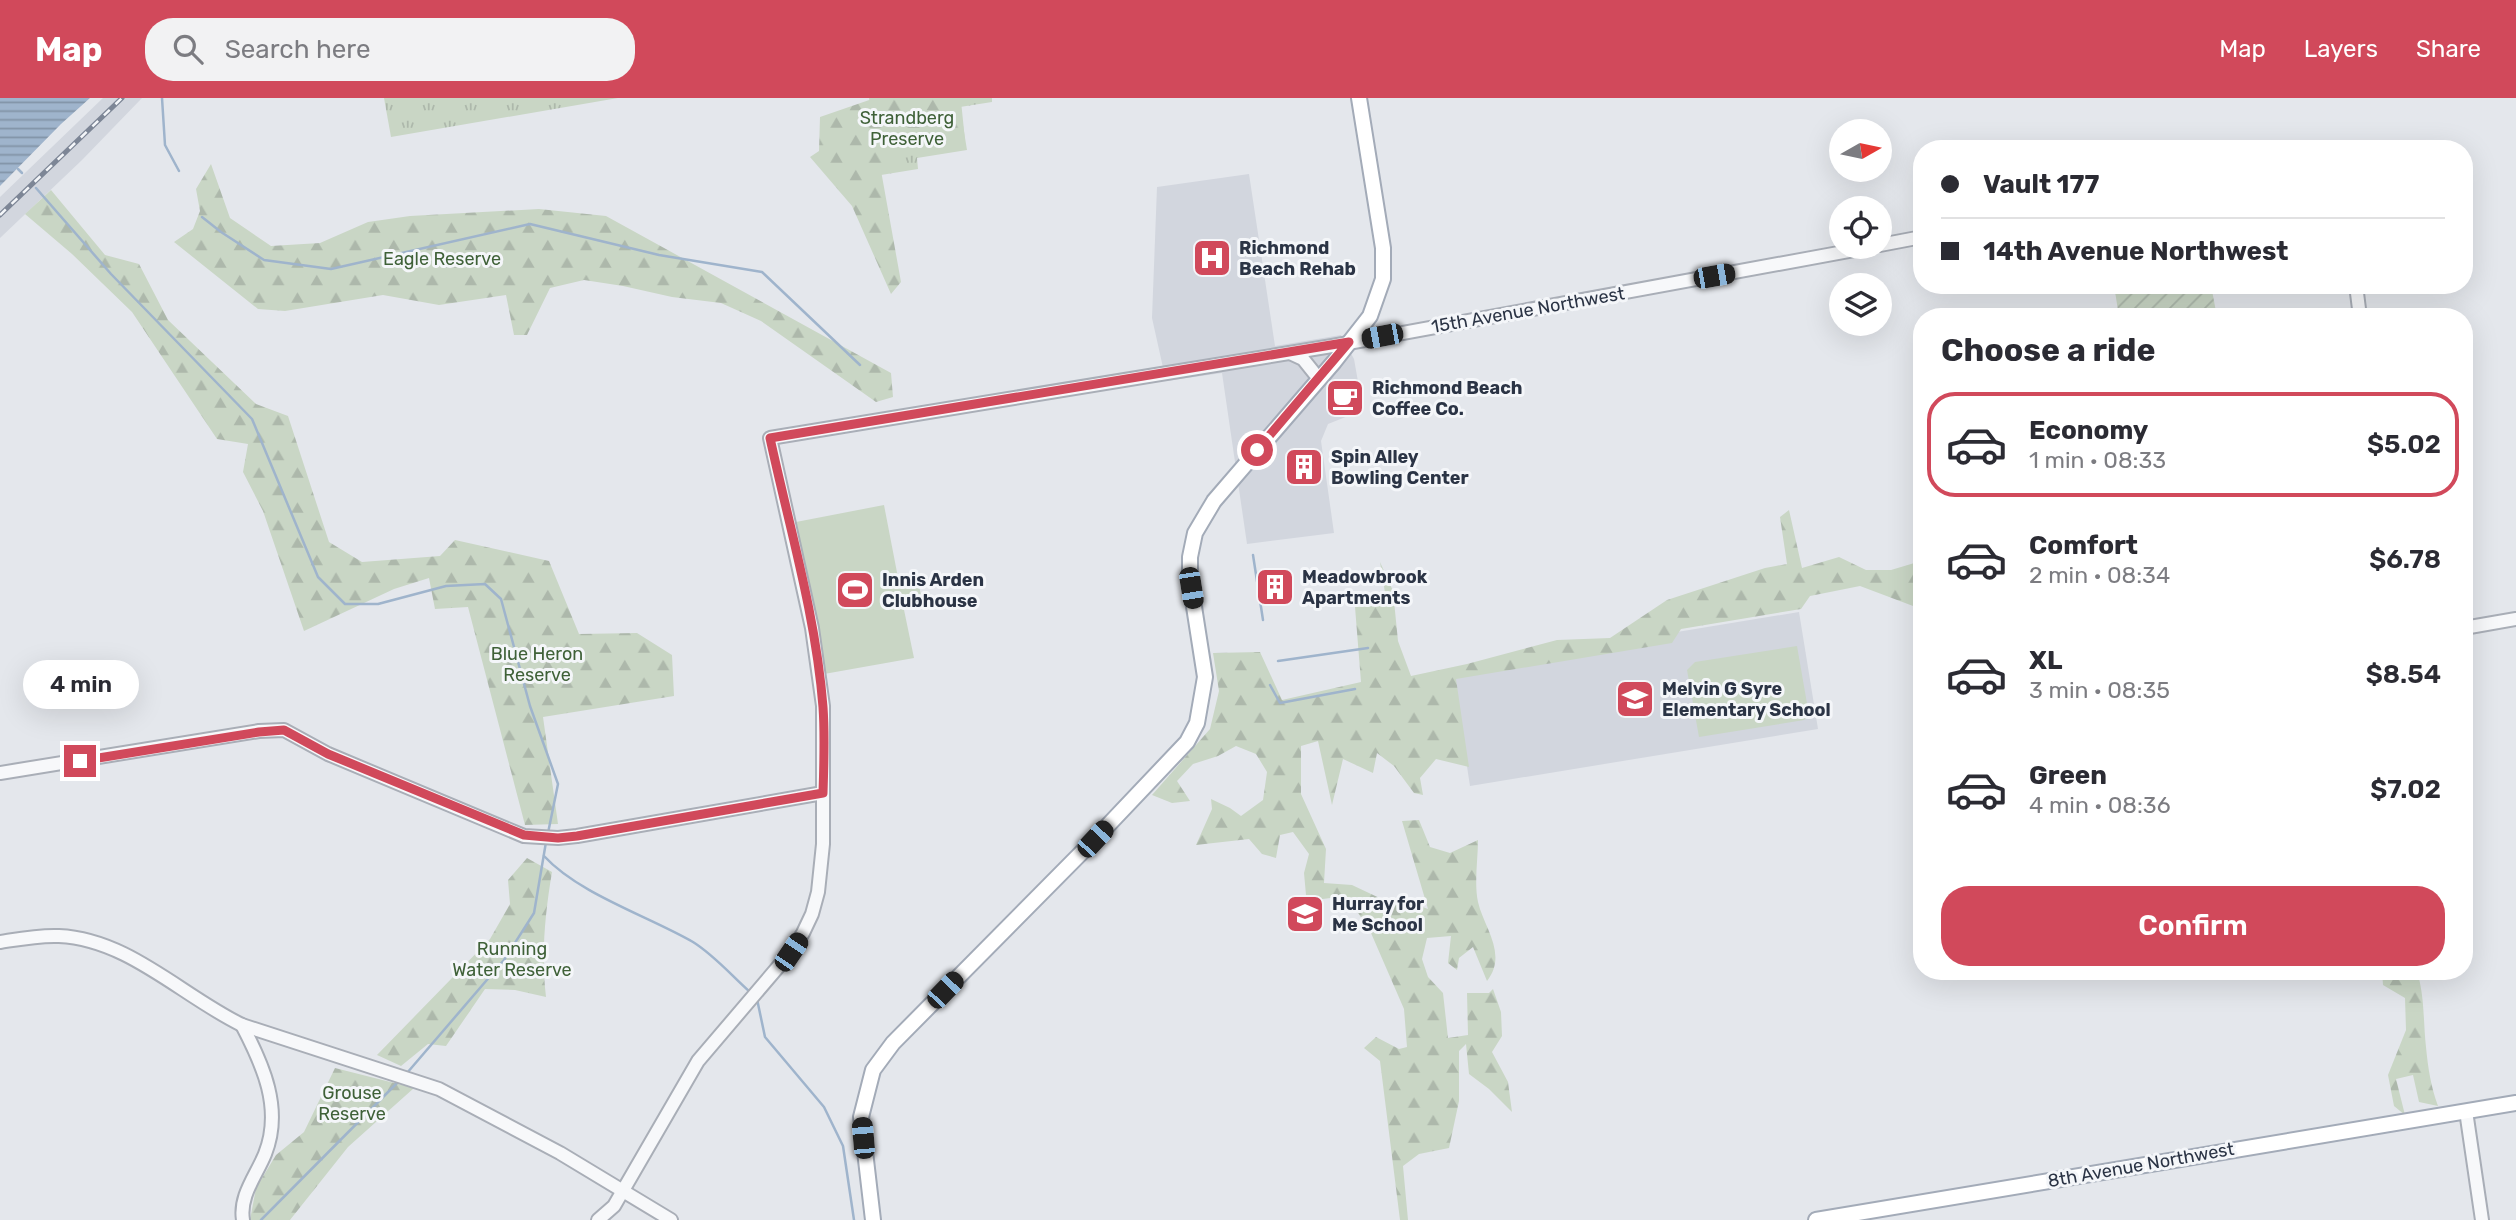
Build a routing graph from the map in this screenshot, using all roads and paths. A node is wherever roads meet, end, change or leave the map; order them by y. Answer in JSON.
{"nodes":[{"id":1,"x":1359,"y":98,"type":"edge"},
{"id":2,"x":1913,"y":239,"type":"edge"},
{"id":3,"x":1892,"y":243,"type":"edge"},
{"id":4,"x":1829,"y":255,"type":"edge"},
{"id":5,"x":1370,"y":316,"type":"junction"},
{"id":6,"x":1398,"y":333,"type":"junction"},
{"id":7,"x":1349,"y":342,"type":"junction"},
{"id":8,"x":1290,"y":353,"type":"junction"},
{"id":9,"x":1319,"y":379,"type":"junction"},
{"id":10,"x":2516,"y":620,"type":"edge"},
{"id":11,"x":2473,"y":627,"type":"edge"},
{"id":12,"x":0,"y":774,"type":"edge"},
{"id":13,"x":823,"y":793,"type":"junction"},
{"id":14,"x":0,"y":942,"type":"edge"},
{"id":15,"x":242,"y":1025,"type":"junction"},
{"id":16,"x":2516,"y":1103,"type":"edge"},
{"id":17,"x":2466,"y":1111,"type":"junction"},
{"id":18,"x":624,"y":1190,"type":"junction"},
{"id":19,"x":243,"y":1220,"type":"edge"},
{"id":20,"x":598,"y":1220,"type":"edge"},
{"id":21,"x":671,"y":1220,"type":"edge"},
{"id":22,"x":873,"y":1220,"type":"edge"},
{"id":23,"x":1816,"y":1220,"type":"edge"},
{"id":24,"x":2482,"y":1220,"type":"edge"}],
"edges":[{"from":1,"to":5,"type":"main road"},
{"from":2,"to":3,"type":"street"},
{"from":4,"to":6,"type":"street","name":"15th Avenue Northwest"},
{"from":5,"to":6,"type":"street"},
{"from":5,"to":7,"type":"main road"},
{"from":6,"to":7,"type":"street","name":"15th Avenue Northwest"},
{"from":7,"to":8,"type":"street","name":"15th Avenue Northwest"},
{"from":7,"to":9,"type":"main road"},
{"from":8,"to":9,"type":"street"},
{"from":8,"to":13,"type":"street","name":"15th Avenue Northwest"},
{"from":9,"to":22,"type":"main road"},
{"from":10,"to":11,"type":"street"},
{"from":12,"to":13,"type":"street"},
{"from":13,"to":18,"type":"street"},
{"from":14,"to":15,"type":"street"},
{"from":15,"to":18,"type":"street"},
{"from":15,"to":19,"type":"street"},
{"from":16,"to":17,"type":"main road","name":"8th Avenue Northwest"},
{"from":17,"to":23,"type":"main road","name":"8th Avenue Northwest"},
{"from":17,"to":24,"type":"street"},
{"from":18,"to":20,"type":"street"},
{"from":18,"to":21,"type":"street"}]}
